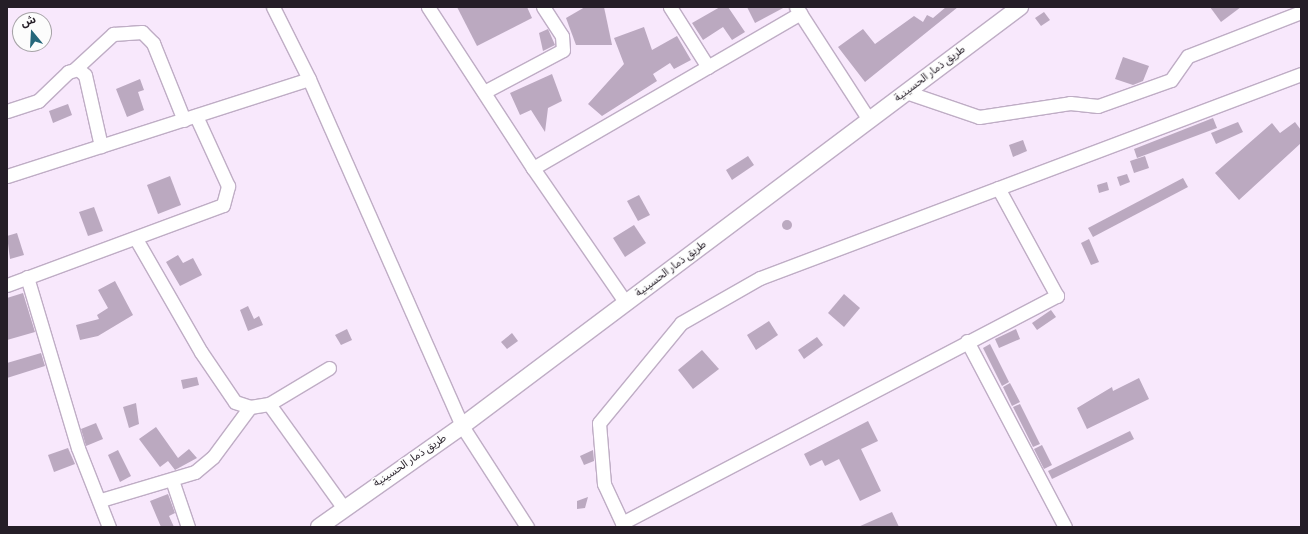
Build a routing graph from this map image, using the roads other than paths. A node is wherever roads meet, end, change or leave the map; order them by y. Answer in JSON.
{"nodes":[{"id":1,"x":273,"y":7,"type":"edge"},
{"id":2,"x":428,"y":7,"type":"edge"},
{"id":3,"x":544,"y":7,"type":"edge"},
{"id":4,"x":670,"y":7,"type":"edge"},
{"id":5,"x":1020,"y":7,"type":"edge"},
{"id":6,"x":798,"y":10,"type":"edge"},
{"id":7,"x":1301,"y":12,"type":"edge"},
{"id":8,"x":708,"y":67,"type":"junction"},
{"id":9,"x":74,"y":69,"type":"junction"},
{"id":10,"x":1301,"y":74,"type":"edge"},
{"id":11,"x":309,"y":79,"type":"junction"},
{"id":12,"x":484,"y":92,"type":"junction"},
{"id":13,"x":906,"y":92,"type":"junction"},
{"id":14,"x":7,"y":111,"type":"edge"},
{"id":15,"x":190,"y":118,"type":"junction"},
{"id":16,"x":869,"y":120,"type":"junction"},
{"id":17,"x":101,"y":146,"type":"junction"},
{"id":18,"x":533,"y":168,"type":"junction"},
{"id":19,"x":7,"y":176,"type":"edge"},
{"id":20,"x":998,"y":188,"type":"junction"},
{"id":21,"x":136,"y":239,"type":"junction"},
{"id":22,"x":27,"y":277,"type":"junction"},
{"id":23,"x":7,"y":285,"type":"edge"},
{"id":24,"x":626,"y":303,"type":"junction"},
{"id":25,"x":968,"y":341,"type":"junction"},
{"id":26,"x":329,"y":368,"type":"dead end"},
{"id":27,"x":269,"y":404,"type":"junction"},
{"id":28,"x":250,"y":407,"type":"junction"},
{"id":29,"x":462,"y":426,"type":"junction"},
{"id":30,"x":172,"y":480,"type":"junction"},
{"id":31,"x":101,"y":500,"type":"junction"},
{"id":32,"x":343,"y":507,"type":"junction"},
{"id":33,"x":623,"y":525,"type":"edge"},
{"id":34,"x":109,"y":527,"type":"edge"},
{"id":35,"x":188,"y":527,"type":"edge"},
{"id":36,"x":319,"y":527,"type":"edge"},
{"id":37,"x":527,"y":527,"type":"edge"},
{"id":38,"x":1065,"y":527,"type":"edge"}],
"edges":[{"from":1,"to":11,"type":"street"},
{"from":2,"to":12,"type":"street"},
{"from":3,"to":12,"type":"street"},
{"from":4,"to":8,"type":"street"},
{"from":5,"to":13,"type":"main road","name":"طريق ذمار الحسينية"},
{"from":6,"to":8,"type":"street"},
{"from":6,"to":16,"type":"street"},
{"from":7,"to":13,"type":"street"},
{"from":8,"to":18,"type":"street"},
{"from":9,"to":14,"type":"street"},
{"from":9,"to":15,"type":"street"},
{"from":9,"to":17,"type":"street"},
{"from":10,"to":20,"type":"street"},
{"from":11,"to":15,"type":"street"},
{"from":11,"to":29,"type":"street"},
{"from":12,"to":18,"type":"street"},
{"from":13,"to":16,"type":"main road","name":"طريق ذمار الحسينية"},
{"from":15,"to":17,"type":"street"},
{"from":15,"to":21,"type":"street"},
{"from":16,"to":24,"type":"main road","name":"طريق ذمار الحسينية"},
{"from":17,"to":19,"type":"street"},
{"from":18,"to":24,"type":"street"},
{"from":20,"to":25,"type":"street"},
{"from":20,"to":33,"type":"street"},
{"from":21,"to":22,"type":"street"},
{"from":21,"to":28,"type":"street"},
{"from":22,"to":23,"type":"street"},
{"from":22,"to":31,"type":"street"},
{"from":24,"to":29,"type":"main road","name":"طريق ذمار الحسينية"},
{"from":25,"to":33,"type":"street"},
{"from":25,"to":38,"type":"street"},
{"from":26,"to":27,"type":"street"},
{"from":27,"to":28,"type":"street"},
{"from":27,"to":32,"type":"street"},
{"from":28,"to":30,"type":"street"},
{"from":29,"to":32,"type":"main road","name":"طريق ذمار الحسينية"},
{"from":29,"to":37,"type":"street"},
{"from":30,"to":31,"type":"street"},
{"from":30,"to":35,"type":"street"},
{"from":31,"to":34,"type":"street"},
{"from":32,"to":36,"type":"main road","name":"طريق ذمار الحسينية"}]}
